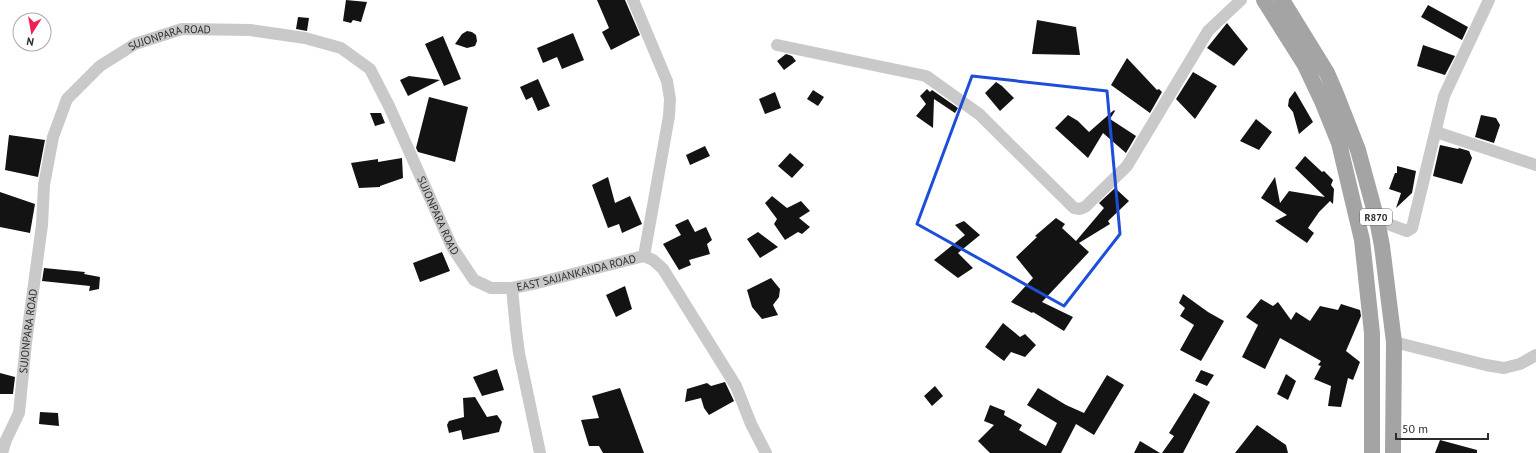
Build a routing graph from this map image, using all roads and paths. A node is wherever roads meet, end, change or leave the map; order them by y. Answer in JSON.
{"nodes":[{"id":1,"x":633,"y":0,"type":"edge"},
{"id":2,"x":1241,"y":0,"type":"edge"},
{"id":3,"x":1264,"y":0,"type":"edge"},
{"id":4,"x":1282,"y":0,"type":"edge"},
{"id":5,"x":1489,"y":0,"type":"edge"},
{"id":6,"x":777,"y":45,"type":"dead end"},
{"id":7,"x":1436,"y":132,"type":"junction"},
{"id":8,"x":1536,"y":166,"type":"edge"},
{"id":9,"x":1377,"y":220,"type":"junction"},
{"id":10,"x":644,"y":256,"type":"junction"},
{"id":11,"x":512,"y":288,"type":"junction"},
{"id":12,"x":1394,"y":342,"type":"junction"},
{"id":13,"x":1536,"y":355,"type":"edge"},
{"id":14,"x":3,"y":440,"type":"edge"},
{"id":15,"x":2,"y":453,"type":"edge"},
{"id":16,"x":540,"y":453,"type":"edge"},
{"id":17,"x":766,"y":453,"type":"edge"},
{"id":18,"x":1372,"y":453,"type":"edge"},
{"id":19,"x":1393,"y":453,"type":"edge"}],
"edges":[{"from":1,"to":10,"type":"street"},
{"from":2,"to":6,"type":"street"},
{"from":3,"to":18,"type":"main road","number":"R870"},
{"from":4,"to":9,"type":"main road","number":"R870"},
{"from":5,"to":7,"type":"street"},
{"from":7,"to":8,"type":"street"},
{"from":7,"to":9,"type":"street"},
{"from":9,"to":12,"type":"main road","number":"R870"},
{"from":10,"to":11,"type":"street","name":"EAST SAJJANKANDA ROAD"},
{"from":10,"to":17,"type":"street","name":"EAST SAJJANKANDA ROAD"},
{"from":11,"to":14,"type":"street","name":"SUJONPARA ROAD"},
{"from":11,"to":16,"type":"street","name":"EAST SAJJANKANDA ROAD"},
{"from":12,"to":13,"type":"street"},
{"from":12,"to":19,"type":"main road","number":"R870"},
{"from":14,"to":15,"type":"street","name":"SUJONPARA ROAD"}]}
